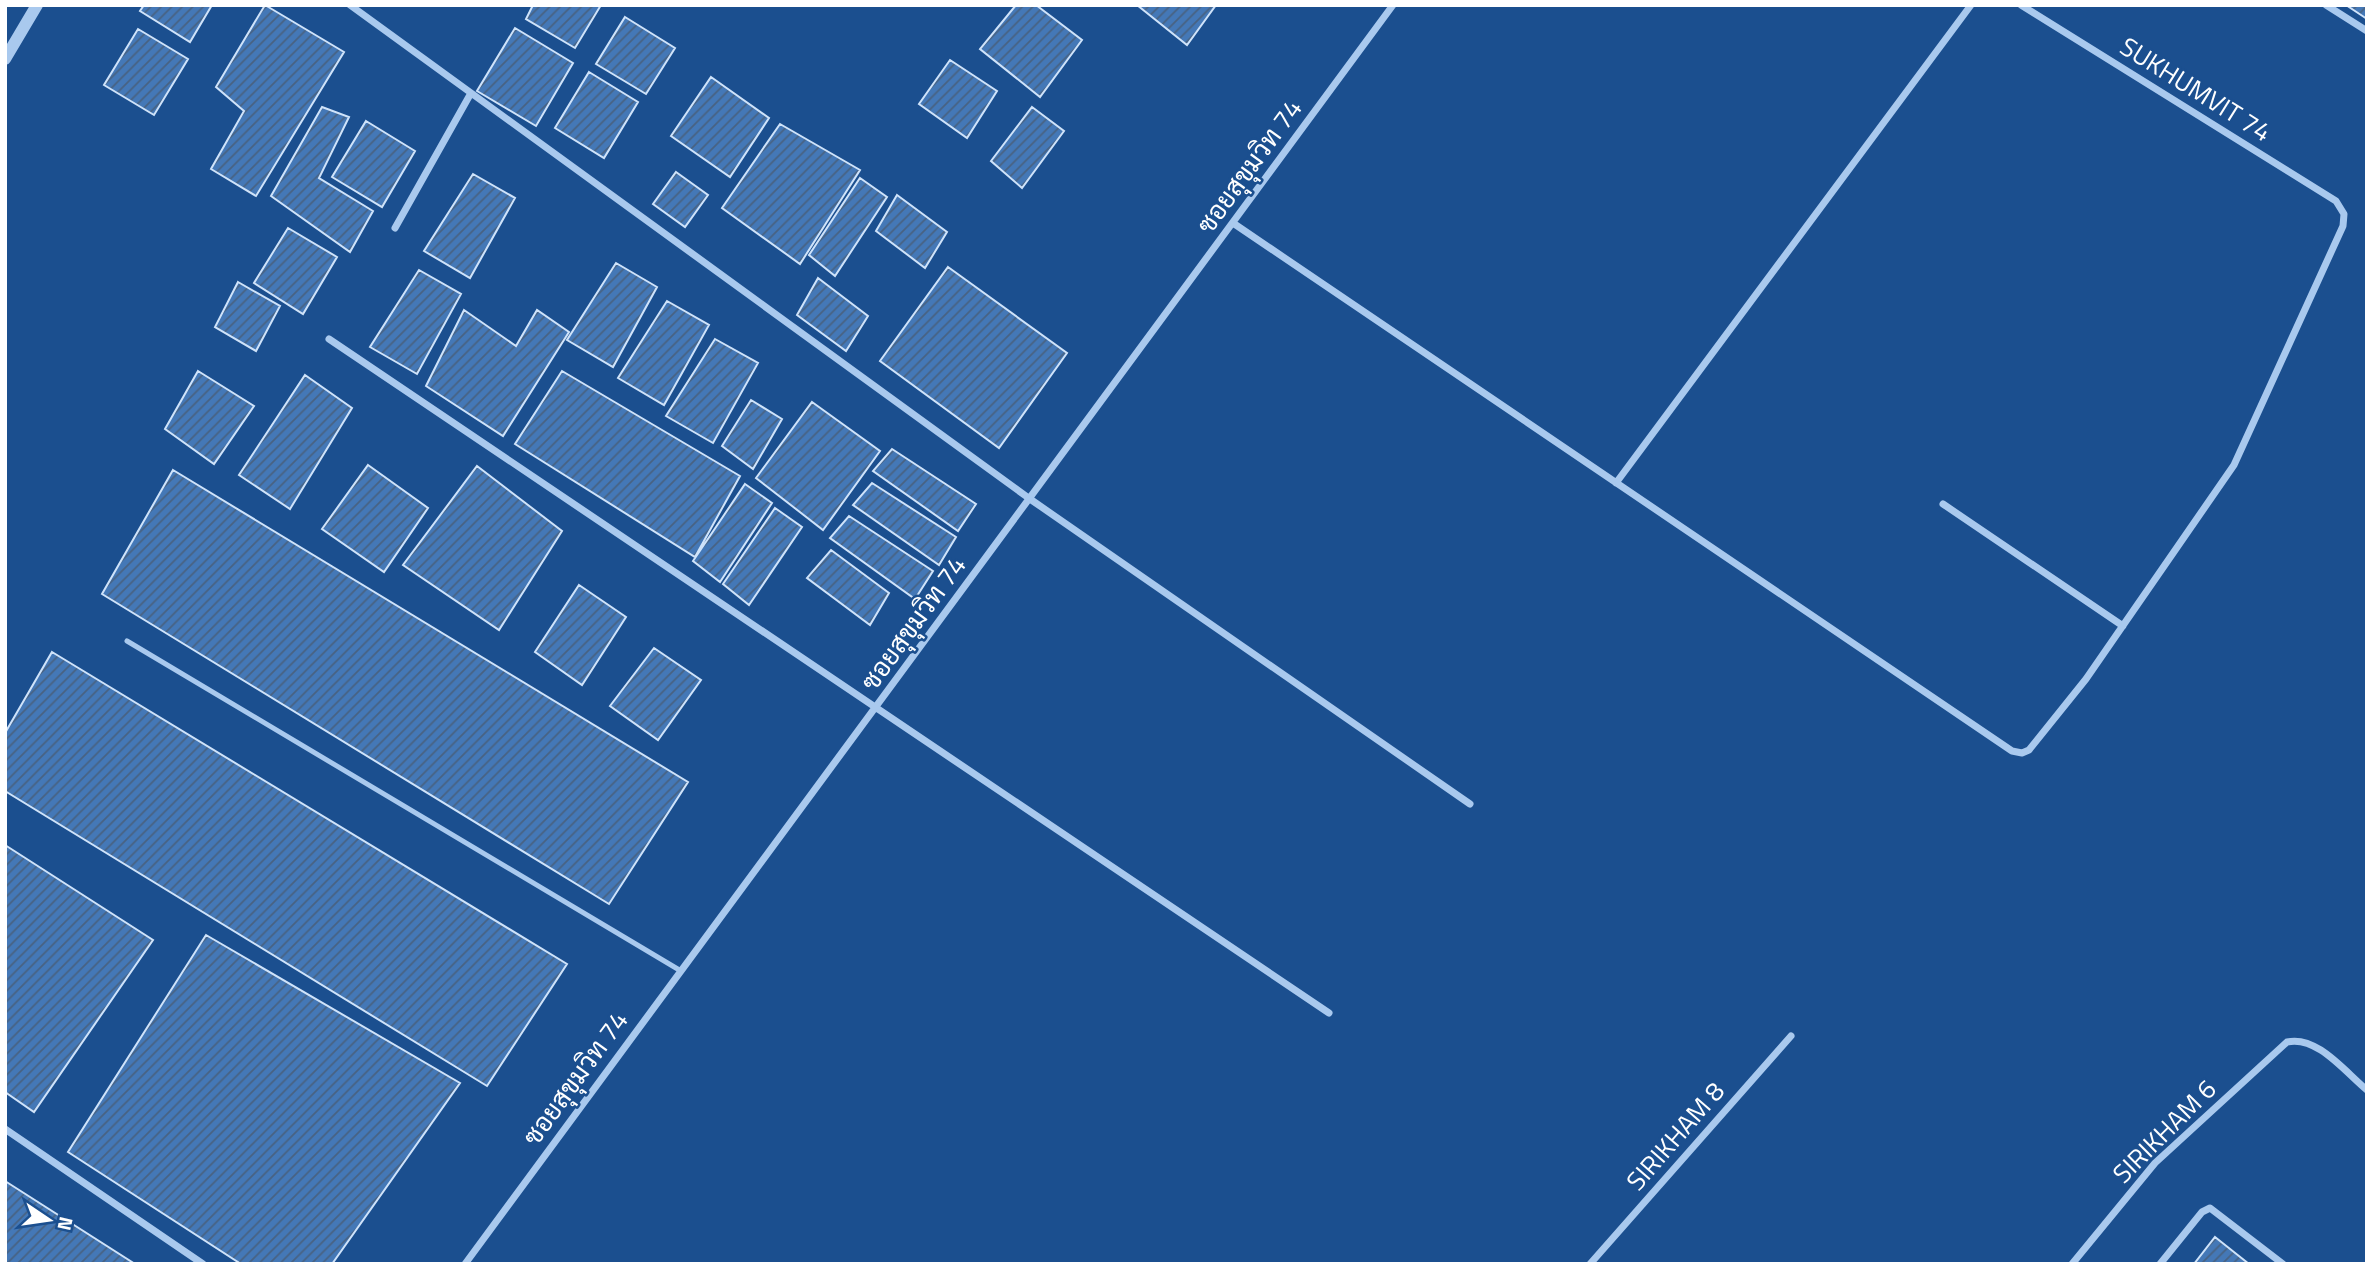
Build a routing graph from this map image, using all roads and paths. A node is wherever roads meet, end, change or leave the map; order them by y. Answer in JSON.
{"nodes":[{"id":1,"x":37,"y":5,"type":"edge"},
{"id":2,"x":350,"y":5,"type":"edge"},
{"id":3,"x":1393,"y":5,"type":"edge"},
{"id":4,"x":1971,"y":5,"type":"edge"},
{"id":5,"x":2021,"y":5,"type":"edge"},
{"id":6,"x":2326,"y":5,"type":"edge"},
{"id":7,"x":2367,"y":31,"type":"edge"},
{"id":8,"x":5,"y":59,"type":"edge"},
{"id":9,"x":471,"y":93,"type":"junction"},
{"id":10,"x":1233,"y":223,"type":"junction"},
{"id":11,"x":395,"y":228,"type":"dead end"},
{"id":12,"x":330,"y":338,"type":"dead end"},
{"id":13,"x":1616,"y":483,"type":"junction"},
{"id":14,"x":1030,"y":499,"type":"junction"},
{"id":15,"x":1943,"y":504,"type":"dead end"},
{"id":16,"x":2123,"y":626,"type":"junction"},
{"id":17,"x":127,"y":641,"type":"dead end"},
{"id":18,"x":877,"y":706,"type":"junction"},
{"id":19,"x":1470,"y":804,"type":"dead end"},
{"id":20,"x":681,"y":971,"type":"junction"},
{"id":21,"x":1329,"y":1013,"type":"dead end"},
{"id":22,"x":1791,"y":1036,"type":"dead end"},
{"id":23,"x":2367,"y":1090,"type":"edge"},
{"id":24,"x":5,"y":1129,"type":"edge"},
{"id":25,"x":203,"y":1264,"type":"edge"},
{"id":26,"x":465,"y":1264,"type":"edge"},
{"id":27,"x":1590,"y":1264,"type":"edge"},
{"id":28,"x":2072,"y":1264,"type":"edge"},
{"id":29,"x":2160,"y":1264,"type":"edge"},
{"id":30,"x":2283,"y":1264,"type":"edge"}],
"edges":[{"from":1,"to":8,"type":"street"},
{"from":2,"to":9,"type":"street"},
{"from":3,"to":10,"type":"street","name":"ซอยสุขุมวิท 74"},
{"from":4,"to":13,"type":"street"},
{"from":5,"to":16,"type":"street","name":"SUKHUMVIT 74"},
{"from":6,"to":7,"type":"street"},
{"from":9,"to":11,"type":"street"},
{"from":9,"to":14,"type":"street"},
{"from":10,"to":13,"type":"street"},
{"from":10,"to":14,"type":"street","name":"ซอยสุขุมวิท 74"},
{"from":12,"to":18,"type":"street"},
{"from":13,"to":16,"type":"street"},
{"from":14,"to":18,"type":"street","name":"ซอยสุขุมวิท 74"},
{"from":14,"to":19,"type":"street"},
{"from":15,"to":16,"type":"street"},
{"from":17,"to":20,"type":"lane"},
{"from":18,"to":20,"type":"street","name":"ซอยสุขุมวิท 74"},
{"from":18,"to":21,"type":"street"},
{"from":20,"to":26,"type":"street","name":"ซอยสุขุมวิท 74"},
{"from":22,"to":27,"type":"street","name":"SIRIKHAM 8"},
{"from":23,"to":28,"type":"street","name":"SIRIKHAM 6"},
{"from":24,"to":25,"type":"street"},
{"from":29,"to":30,"type":"street"}]}
